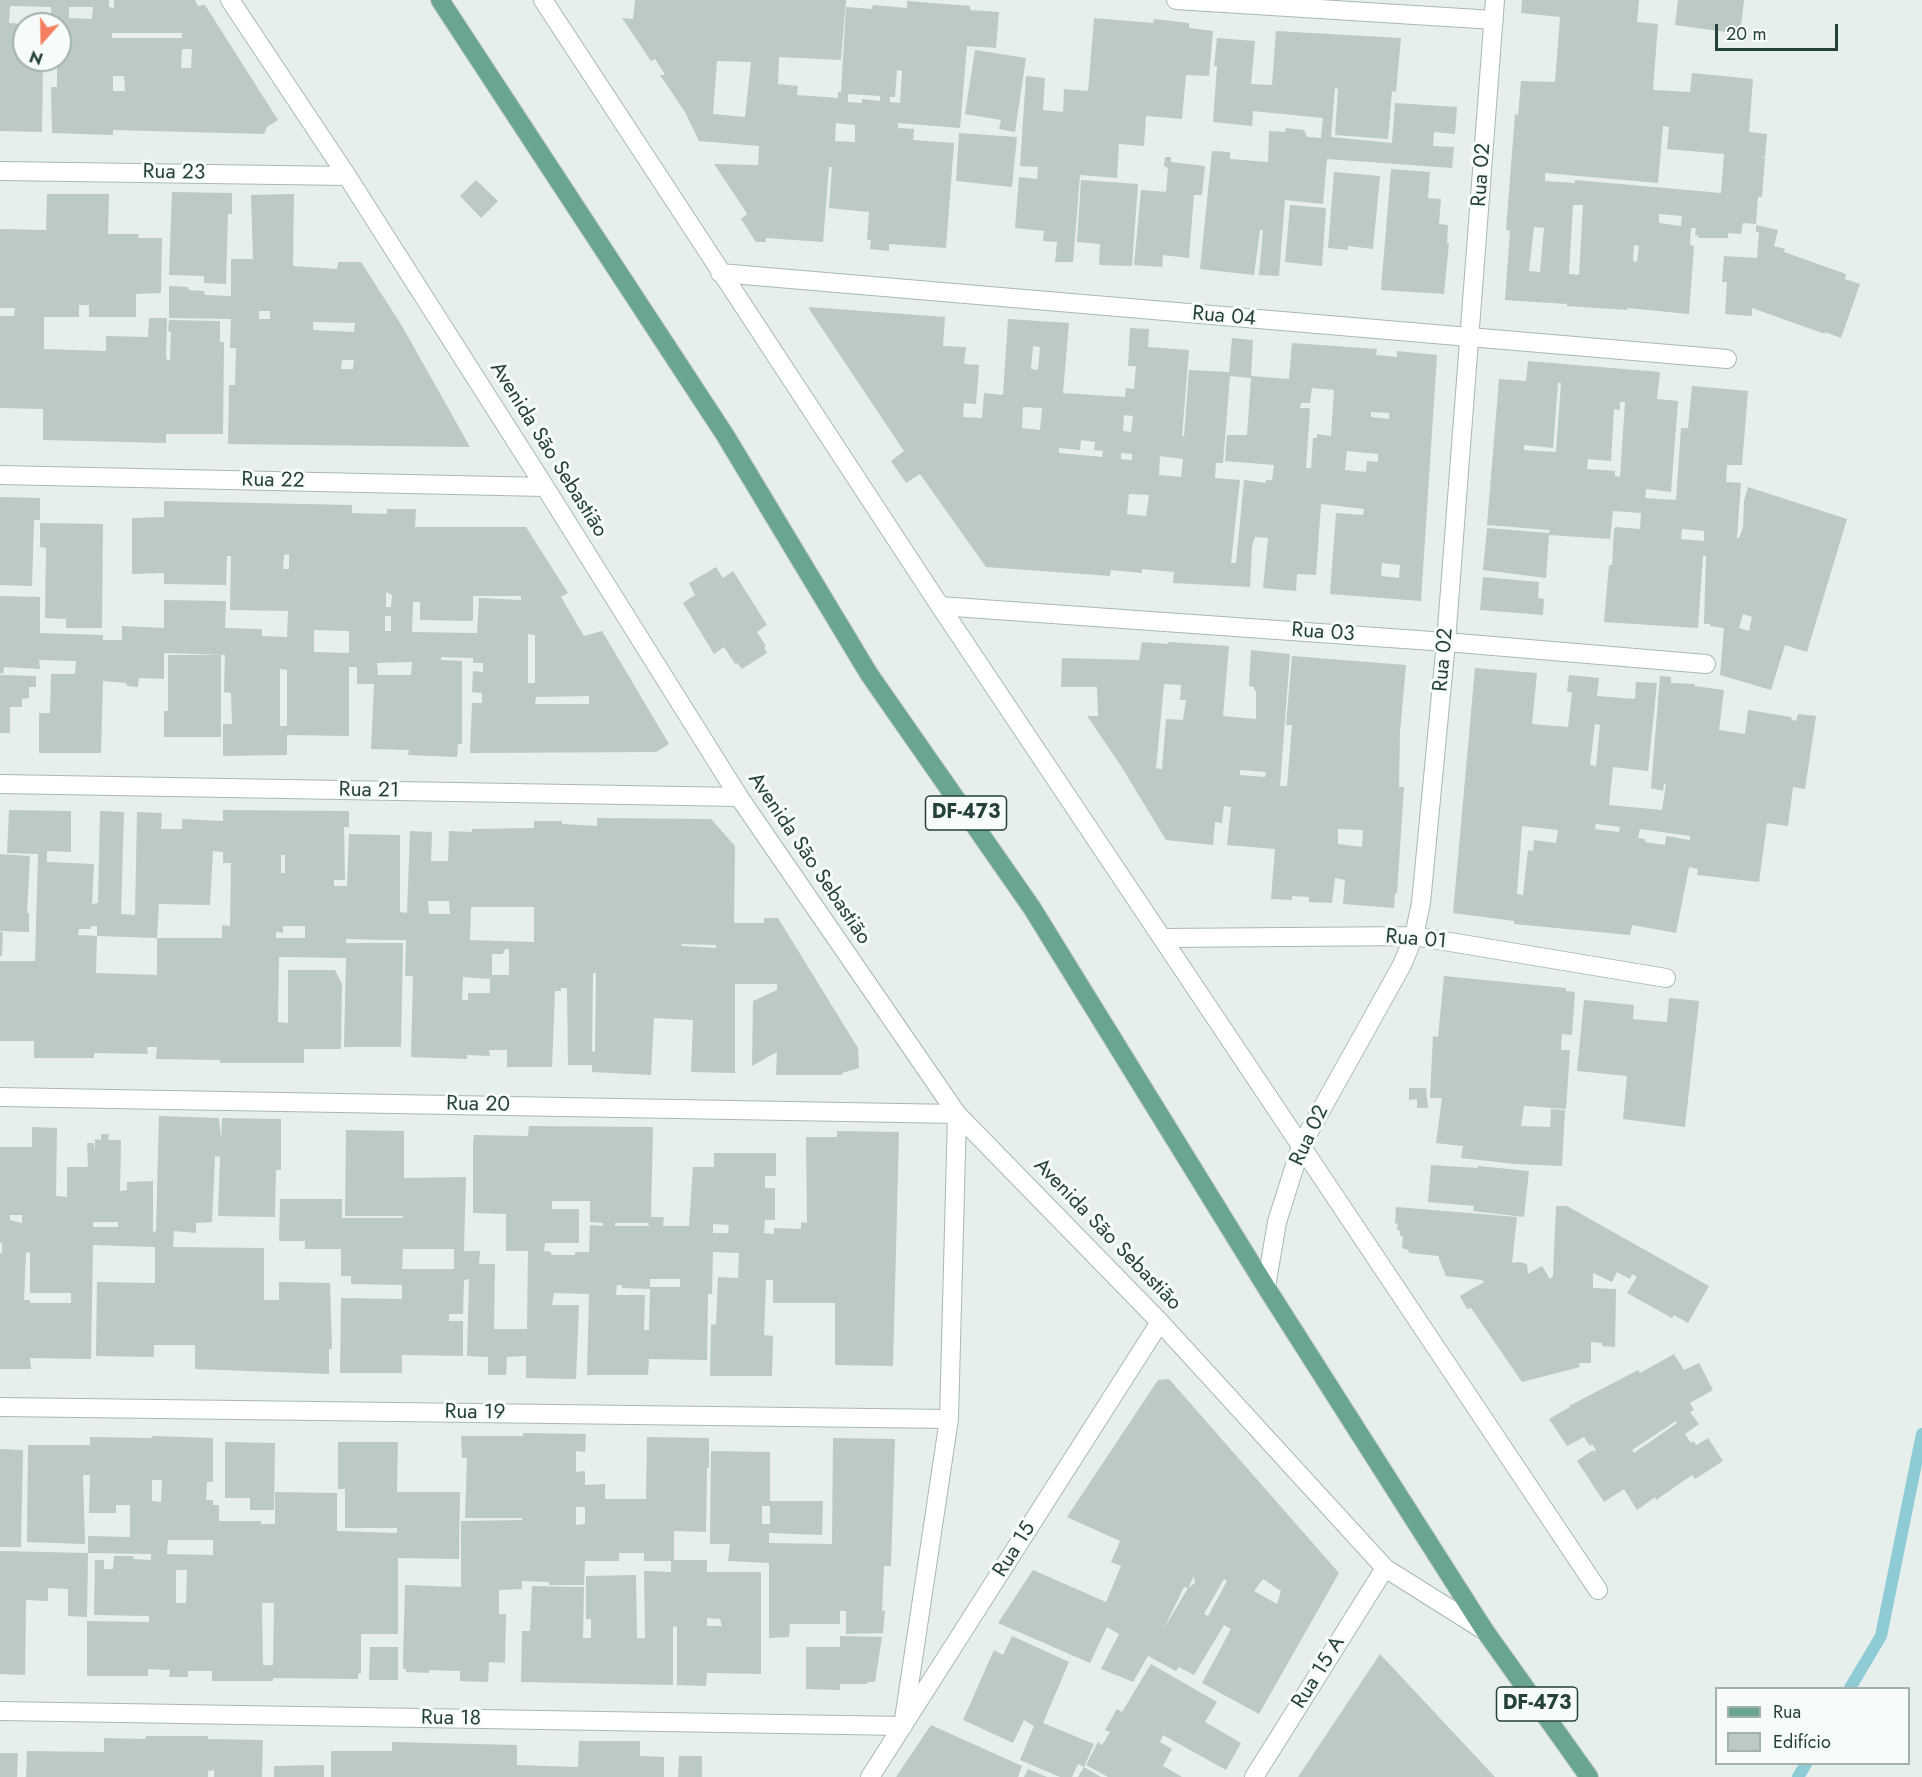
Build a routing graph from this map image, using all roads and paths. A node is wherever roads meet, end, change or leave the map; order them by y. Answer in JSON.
{"nodes":[{"id":1,"x":230,"y":0,"type":"edge"},
{"id":2,"x":440,"y":0,"type":"edge"},
{"id":3,"x":543,"y":0,"type":"edge"},
{"id":4,"x":1176,"y":0,"type":"edge"},
{"id":5,"x":1495,"y":0,"type":"edge"},
{"id":6,"x":1494,"y":20,"type":"junction"},
{"id":7,"x":0,"y":171,"type":"edge"},
{"id":8,"x":347,"y":176,"type":"junction"},
{"id":9,"x":720,"y":273,"type":"junction"},
{"id":10,"x":1469,"y":338,"type":"junction"},
{"id":11,"x":1727,"y":360,"type":"dead end"},
{"id":12,"x":0,"y":475,"type":"edge"},
{"id":13,"x":545,"y":487,"type":"junction"},
{"id":14,"x":940,"y":606,"type":"junction"},
{"id":15,"x":1446,"y":642,"type":"junction"},
{"id":16,"x":1706,"y":664,"type":"dead end"},
{"id":17,"x":0,"y":784,"type":"edge"},
{"id":18,"x":739,"y":797,"type":"junction"},
{"id":19,"x":1414,"y":936,"type":"junction"},
{"id":20,"x":1162,"y":938,"type":"junction"},
{"id":21,"x":1666,"y":978,"type":"dead end"},
{"id":22,"x":0,"y":1097,"type":"edge"},
{"id":23,"x":957,"y":1114,"type":"junction"},
{"id":24,"x":1301,"y":1146,"type":"junction"},
{"id":25,"x":1266,"y":1287,"type":"junction"},
{"id":26,"x":1161,"y":1322,"type":"junction"},
{"id":27,"x":0,"y":1407,"type":"edge"},
{"id":28,"x":949,"y":1419,"type":"junction"},
{"id":29,"x":1385,"y":1568,"type":"junction"},
{"id":30,"x":1598,"y":1590,"type":"dead end"},
{"id":31,"x":1485,"y":1632,"type":"junction"},
{"id":32,"x":0,"y":1711,"type":"edge"},
{"id":33,"x":903,"y":1726,"type":"junction"},
{"id":34,"x":870,"y":1777,"type":"edge"},
{"id":35,"x":1254,"y":1777,"type":"edge"},
{"id":36,"x":1589,"y":1777,"type":"edge"}],
"edges":[{"from":1,"to":8,"type":"street","name":"Avenida São Sebastião"},
{"from":2,"to":25,"type":"main road","name":"Avenida São Sebastião","number":"DF-473"},
{"from":3,"to":9,"type":"street"},
{"from":4,"to":6,"type":"street"},
{"from":5,"to":6,"type":"street","name":"Rua 02"},
{"from":6,"to":10,"type":"street","name":"Rua 02"},
{"from":7,"to":8,"type":"street","name":"Rua 23"},
{"from":8,"to":13,"type":"street","name":"Avenida São Sebastião"},
{"from":9,"to":10,"type":"street","name":"Rua 04"},
{"from":9,"to":14,"type":"street"},
{"from":10,"to":11,"type":"street","name":"Rua 04"},
{"from":10,"to":15,"type":"street","name":"Rua 02"},
{"from":12,"to":13,"type":"street","name":"Rua 22"},
{"from":13,"to":18,"type":"street","name":"Avenida São Sebastião"},
{"from":14,"to":15,"type":"street","name":"Rua 03"},
{"from":14,"to":20,"type":"street"},
{"from":15,"to":16,"type":"street","name":"Rua 03"},
{"from":15,"to":19,"type":"street","name":"Rua 02"},
{"from":17,"to":18,"type":"street","name":"Rua 21"},
{"from":18,"to":23,"type":"street","name":"Avenida São Sebastião"},
{"from":19,"to":20,"type":"street","name":"Rua 01"},
{"from":19,"to":21,"type":"street","name":"Rua 01"},
{"from":19,"to":24,"type":"street","name":"Rua 02"},
{"from":20,"to":24,"type":"street"},
{"from":22,"to":23,"type":"street","name":"Rua 20"},
{"from":23,"to":26,"type":"street","name":"Avenida São Sebastião"},
{"from":23,"to":28,"type":"street"},
{"from":24,"to":25,"type":"street","name":"Rua 02"},
{"from":24,"to":30,"type":"street"},
{"from":25,"to":31,"type":"main road","name":"Avenida São Sebastião","number":"DF-473"},
{"from":26,"to":29,"type":"street","name":"Avenida São Sebastião"},
{"from":26,"to":33,"type":"street","name":"Rua 15"},
{"from":27,"to":28,"type":"street","name":"Rua 19"},
{"from":28,"to":33,"type":"street"},
{"from":29,"to":31,"type":"street","name":"Avenida São Sebastião"},
{"from":29,"to":35,"type":"street","name":"Rua 15 A"},
{"from":31,"to":36,"type":"main road","name":"Avenida São Sebastião","number":"DF-473"},
{"from":32,"to":33,"type":"street","name":"Rua 18"},
{"from":33,"to":34,"type":"street","name":"Rua 15"}]}
